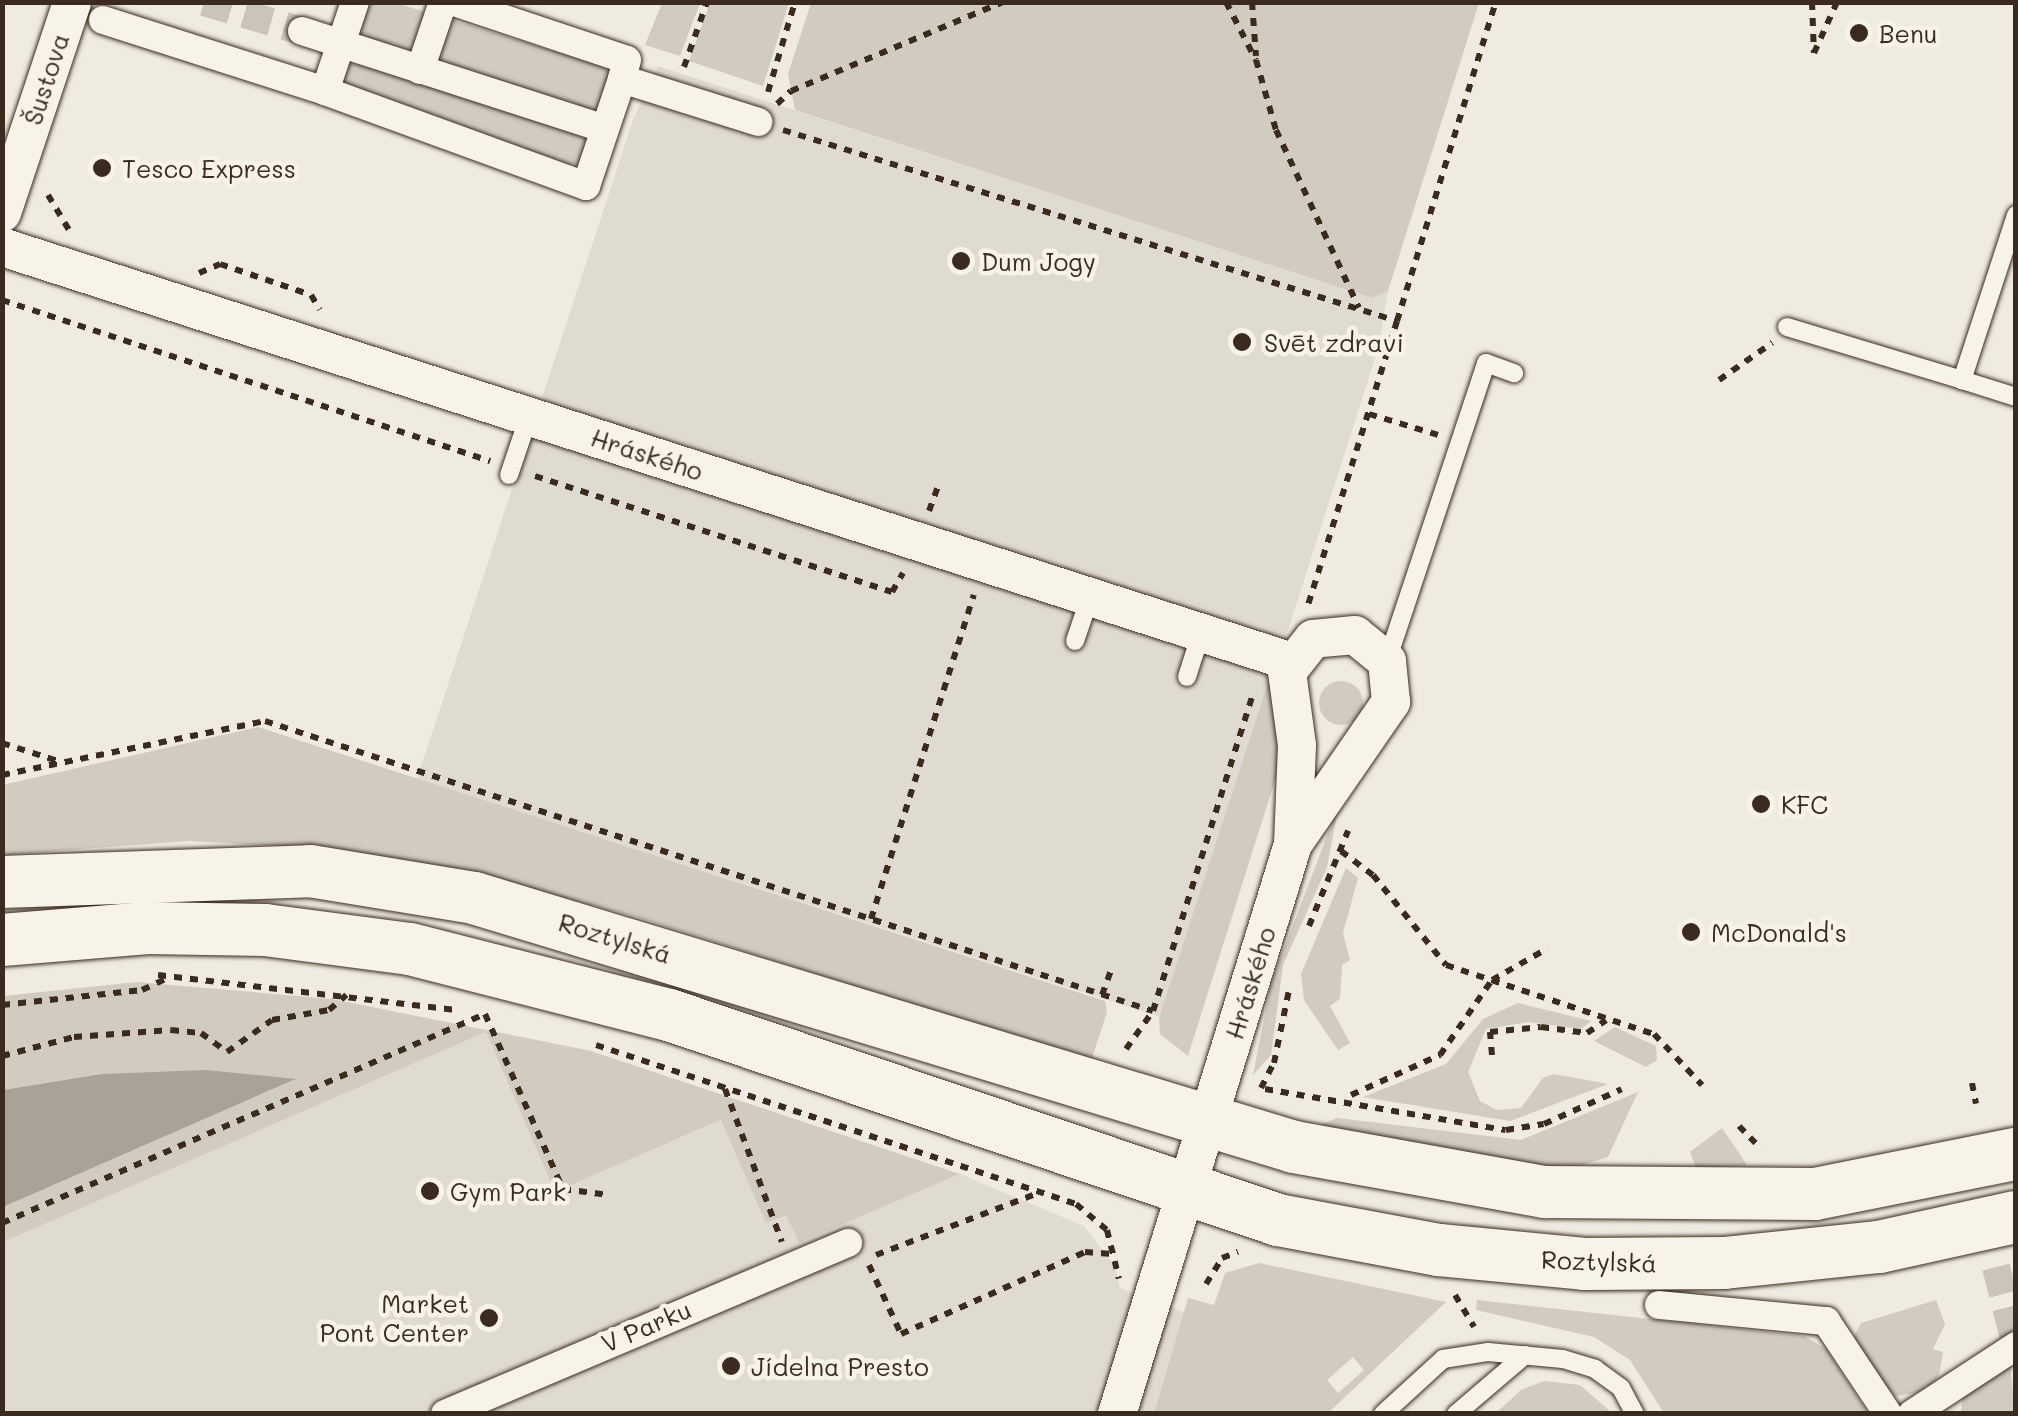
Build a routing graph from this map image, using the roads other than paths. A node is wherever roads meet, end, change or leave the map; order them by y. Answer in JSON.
{"nodes":[{"id":1,"x":355,"y":2,"type":"edge"},
{"id":2,"x":443,"y":2,"type":"edge"},
{"id":3,"x":454,"y":2,"type":"edge"},
{"id":4,"x":87,"y":11,"type":"edge"},
{"id":5,"x":302,"y":32,"type":"tunnel mouth"},
{"id":6,"x":340,"y":44,"type":"junction"},
{"id":7,"x":420,"y":70,"type":"junction"},
{"id":8,"x":622,"y":79,"type":"junction"},
{"id":9,"x":325,"y":91,"type":"junction"},
{"id":10,"x":758,"y":122,"type":"road end"},
{"id":11,"x":605,"y":129,"type":"junction"},
{"id":12,"x":2,"y":212,"type":"edge"},
{"id":13,"x":2016,"y":215,"type":"edge"},
{"id":14,"x":2,"y":246,"type":"edge"},
{"id":15,"x":1787,"y":327,"type":"dead end"},
{"id":16,"x":1514,"y":373,"type":"dead end"},
{"id":17,"x":1962,"y":380,"type":"junction"},
{"id":18,"x":2016,"y":398,"type":"edge"},
{"id":19,"x":529,"y":416,"type":"junction"},
{"id":20,"x":508,"y":476,"type":"dead end"},
{"id":21,"x":1090,"y":597,"type":"junction"},
{"id":22,"x":1202,"y":633,"type":"junction"},
{"id":23,"x":1075,"y":641,"type":"dead end"},
{"id":24,"x":1280,"y":658,"type":"junction"},
{"id":25,"x":1387,"y":660,"type":"junction"},
{"id":26,"x":1188,"y":677,"type":"dead end"},
{"id":27,"x":1292,"y":712,"type":"junction"},
{"id":28,"x":1365,"y":734,"type":"junction"},
{"id":29,"x":1293,"y":844,"type":"junction"},
{"id":30,"x":2,"y":882,"type":"edge"},
{"id":31,"x":2,"y":940,"type":"edge"},
{"id":32,"x":1214,"y":1102,"type":"junction"},
{"id":33,"x":2016,"y":1154,"type":"edge"},
{"id":34,"x":1186,"y":1191,"type":"junction"},
{"id":35,"x":2016,"y":1216,"type":"edge"},
{"id":36,"x":857,"y":1251,"type":"road end"},
{"id":37,"x":1658,"y":1306,"type":"dead end"},
{"id":38,"x":2016,"y":1346,"type":"edge"},
{"id":39,"x":1525,"y":1355,"type":"junction"},
{"id":40,"x":1950,"y":1401,"type":"edge"},
{"id":41,"x":446,"y":1414,"type":"edge"},
{"id":42,"x":1117,"y":1414,"type":"edge"},
{"id":43,"x":1383,"y":1414,"type":"edge"},
{"id":44,"x":1456,"y":1414,"type":"edge"},
{"id":45,"x":1635,"y":1414,"type":"edge"},
{"id":46,"x":1888,"y":1414,"type":"edge"},
{"id":47,"x":1912,"y":1414,"type":"edge"}],
"edges":[{"from":1,"to":6,"type":"street"},
{"from":2,"to":7,"type":"street"},
{"from":3,"to":8,"type":"street"},
{"from":4,"to":9,"type":"street"},
{"from":4,"to":12,"type":"street","name":"Šustova"},
{"from":5,"to":6,"type":"street"},
{"from":6,"to":7,"type":"street"},
{"from":6,"to":9,"type":"street"},
{"from":7,"to":11,"type":"street"},
{"from":8,"to":10,"type":"street"},
{"from":8,"to":11,"type":"street"},
{"from":9,"to":11,"type":"street"},
{"from":13,"to":17,"type":"lane"},
{"from":14,"to":19,"type":"street","name":"Hráského"},
{"from":15,"to":17,"type":"lane"},
{"from":16,"to":25,"type":"lane"},
{"from":17,"to":18,"type":"lane"},
{"from":19,"to":20,"type":"lane"},
{"from":19,"to":21,"type":"street","name":"Hráského"},
{"from":21,"to":22,"type":"street","name":"Hráského"},
{"from":21,"to":23,"type":"lane"},
{"from":22,"to":24,"type":"street","name":"Hráského"},
{"from":22,"to":26,"type":"lane"},
{"from":24,"to":25,"type":"street"},
{"from":24,"to":27,"type":"street","name":"Hráského"},
{"from":25,"to":28,"type":"street","name":"Hráského"},
{"from":27,"to":28,"type":"street"},
{"from":27,"to":29,"type":"street","name":"Hráského"},
{"from":28,"to":29,"type":"street","name":"Hráského"},
{"from":29,"to":32,"type":"street","name":"Hráského"},
{"from":30,"to":32,"type":"main road","name":"Roztylská"},
{"from":31,"to":34,"type":"main road","name":"Roztylská"},
{"from":32,"to":33,"type":"main road","name":"Roztylská"},
{"from":32,"to":34,"type":"street"},
{"from":34,"to":35,"type":"main road","name":"Roztylská"},
{"from":34,"to":42,"type":"street"},
{"from":36,"to":41,"type":"street","name":"V Parku"},
{"from":37,"to":46,"type":"street"},
{"from":38,"to":40,"type":"street"},
{"from":39,"to":43,"type":"lane"},
{"from":39,"to":44,"type":"lane"},
{"from":39,"to":45,"type":"lane"},
{"from":40,"to":47,"type":"street"}]}
